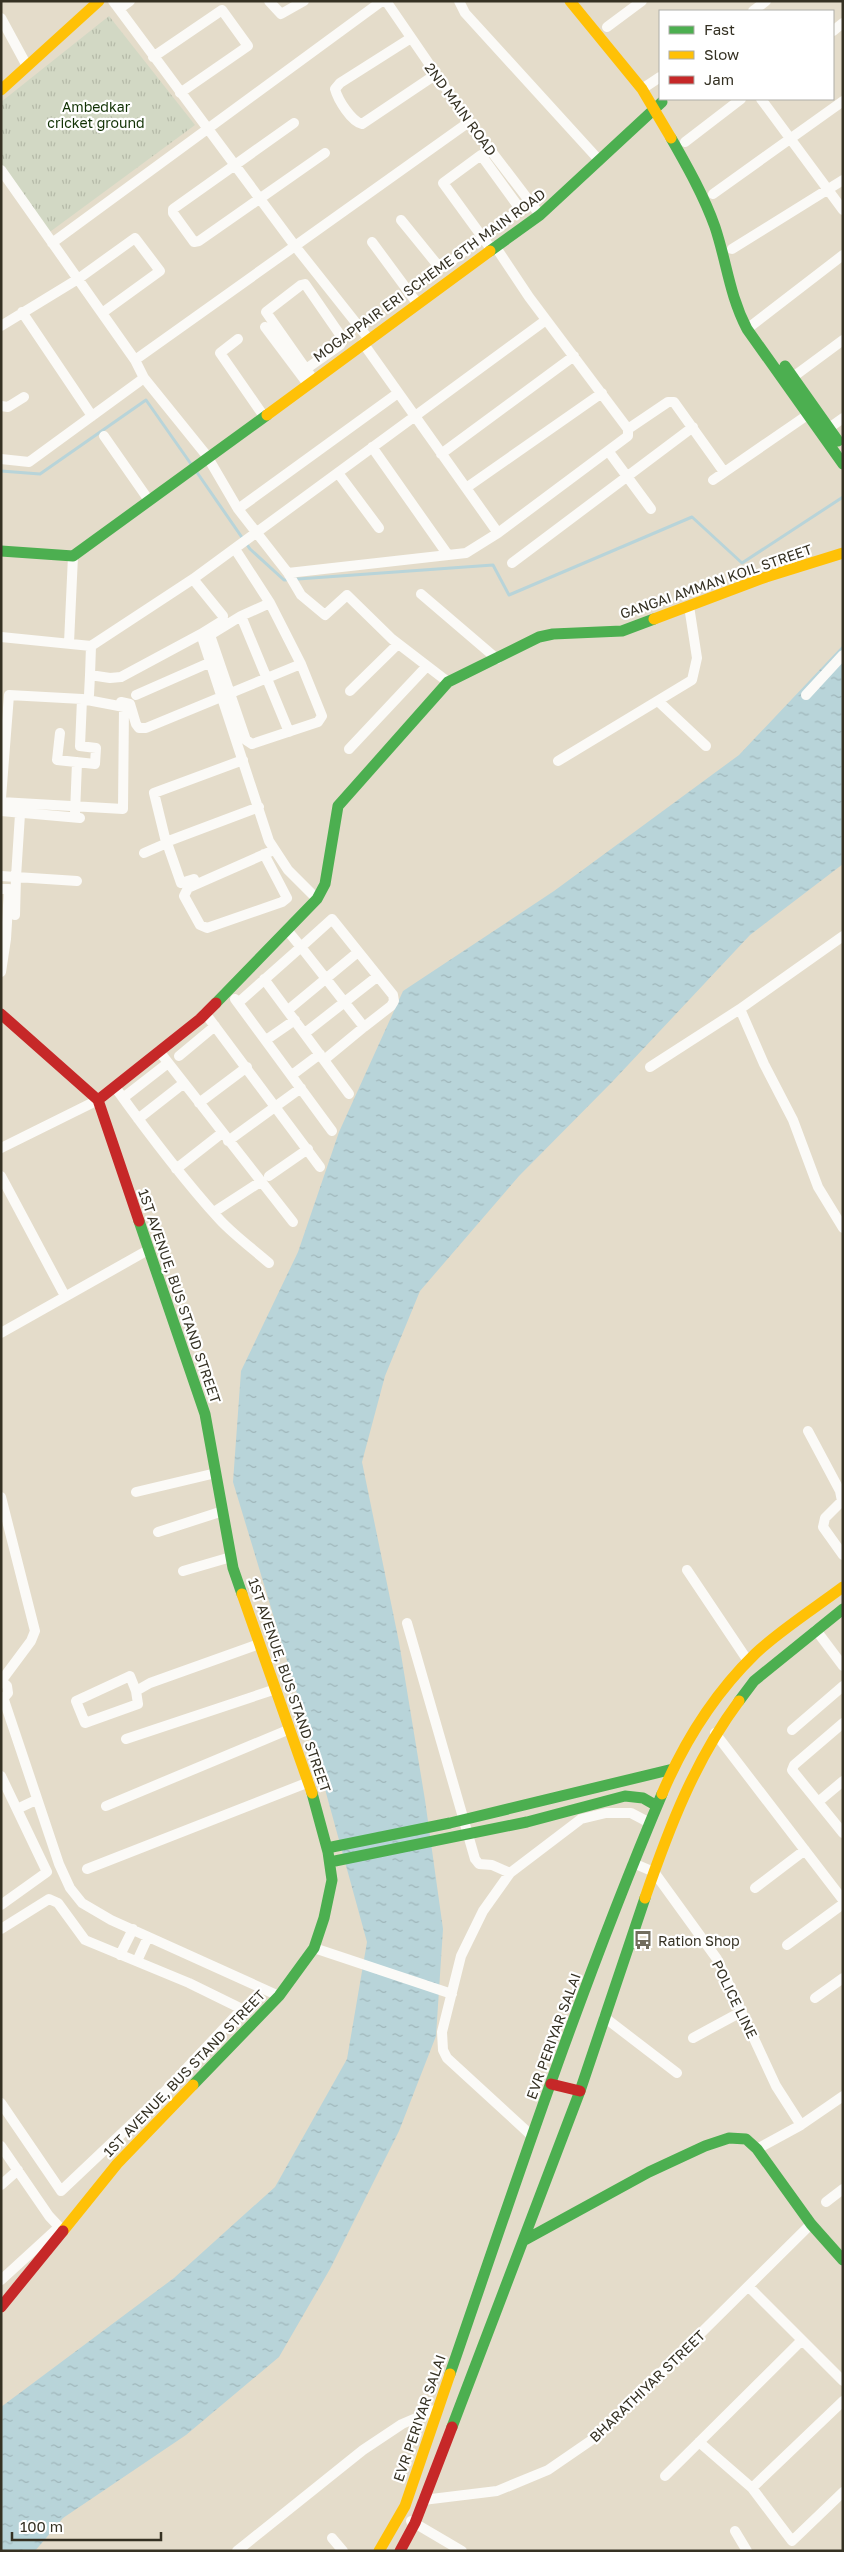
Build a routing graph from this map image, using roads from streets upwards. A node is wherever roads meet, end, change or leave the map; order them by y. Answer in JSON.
{"nodes":[{"id":1,"x":99,"y":1,"type":"edge"},
{"id":2,"x":130,"y":1,"type":"edge"},
{"id":3,"x":269,"y":1,"type":"edge"},
{"id":4,"x":304,"y":1,"type":"edge"},
{"id":5,"x":382,"y":1,"type":"edge"},
{"id":6,"x":386,"y":1,"type":"edge"},
{"id":7,"x":459,"y":1,"type":"edge"},
{"id":8,"x":570,"y":1,"type":"edge"},
{"id":9,"x":584,"y":1,"type":"edge"},
{"id":10,"x":642,"y":1,"type":"edge"},
{"id":11,"x":766,"y":1,"type":"edge"},
{"id":12,"x":116,"y":5,"type":"edge"},
{"id":13,"x":754,"y":10,"type":"edge"},
{"id":14,"x":1,"y":18,"type":"edge"},
{"id":15,"x":607,"y":27,"type":"junction"},
{"id":16,"x":411,"y":38,"type":"junction"},
{"id":17,"x":153,"y":57,"type":"junction"},
{"id":18,"x":27,"y":66,"type":"junction"},
{"id":19,"x":435,"y":75,"type":"junction"},
{"id":20,"x":651,"y":83,"type":"edge"},
{"id":21,"x":1,"y":90,"type":"edge"},
{"id":22,"x":180,"y":93,"type":"junction"},
{"id":23,"x":740,"y":100,"type":"edge"},
{"id":24,"x":761,"y":100,"type":"edge"},
{"id":25,"x":843,"y":101,"type":"edge"},
{"id":26,"x":658,"y":106,"type":"junction"},
{"id":27,"x":469,"y":122,"type":"junction"},
{"id":28,"x":294,"y":123,"type":"dead end"},
{"id":29,"x":208,"y":128,"type":"junction"},
{"id":30,"x":790,"y":140,"type":"junction"},
{"id":31,"x":685,"y":142,"type":"junction"},
{"id":32,"x":325,"y":153,"type":"dead end"},
{"id":33,"x":599,"y":160,"type":"junction"},
{"id":34,"x":236,"y":164,"type":"junction"},
{"id":35,"x":2,"y":173,"type":"edge"},
{"id":36,"x":843,"y":180,"type":"edge"},
{"id":37,"x":829,"y":190,"type":"junction"},
{"id":38,"x":713,"y":194,"type":"junction"},
{"id":39,"x":261,"y":198,"type":"junction"},
{"id":40,"x":843,"y":210,"type":"edge"},
{"id":41,"x":540,"y":215,"type":"junction"},
{"id":42,"x":401,"y":220,"type":"dead end"},
{"id":43,"x":482,"y":237,"type":"junction"},
{"id":44,"x":372,"y":242,"type":"dead end"},
{"id":45,"x":52,"y":243,"type":"junction"},
{"id":46,"x":295,"y":246,"type":"junction"},
{"id":47,"x":493,"y":248,"type":"junction"},
{"id":48,"x":732,"y":249,"type":"junction"},
{"id":49,"x":843,"y":255,"type":"edge"},
{"id":50,"x":78,"y":279,"type":"junction"},
{"id":51,"x":416,"y":303,"type":"junction"},
{"id":52,"x":22,"y":312,"type":"junction"},
{"id":53,"x":102,"y":313,"type":"junction"},
{"id":54,"x":546,"y":320,"type":"junction"},
{"id":55,"x":1,"y":326,"type":"edge"},
{"id":56,"x":751,"y":326,"type":"junction"},
{"id":57,"x":266,"y":327,"type":"dead end"},
{"id":58,"x":238,"y":339,"type":"dead end"},
{"id":59,"x":843,"y":340,"type":"edge"},
{"id":60,"x":365,"y":341,"type":"junction"},
{"id":61,"x":574,"y":356,"type":"junction"},
{"id":62,"x":135,"y":360,"type":"junction"},
{"id":63,"x":306,"y":369,"type":"junction"},
{"id":64,"x":793,"y":377,"type":"junction"},
{"id":65,"x":144,"y":378,"type":"junction"},
{"id":66,"x":310,"y":381,"type":"junction"},
{"id":67,"x":398,"y":393,"type":"junction"},
{"id":68,"x":602,"y":393,"type":"junction"},
{"id":69,"x":24,"y":397,"type":"dead end"},
{"id":70,"x":1,"y":406,"type":"edge"},
{"id":71,"x":263,"y":415,"type":"junction"},
{"id":72,"x":92,"y":416,"type":"junction"},
{"id":73,"x":413,"y":416,"type":"junction"},
{"id":74,"x":806,"y":416,"type":"junction"},
{"id":75,"x":843,"y":418,"type":"edge"},
{"id":76,"x":692,"y":427,"type":"junction"},
{"id":77,"x":829,"y":428,"type":"junction"},
{"id":78,"x":628,"y":429,"type":"junction"},
{"id":79,"x":104,"y":436,"type":"dead end"},
{"id":80,"x":372,"y":447,"type":"junction"},
{"id":81,"x":843,"y":448,"type":"edge"},
{"id":82,"x":609,"y":452,"type":"junction"},
{"id":83,"x":441,"y":454,"type":"junction"},
{"id":84,"x":205,"y":458,"type":"junction"},
{"id":85,"x":1,"y":459,"type":"edge"},
{"id":86,"x":843,"y":464,"type":"edge"},
{"id":87,"x":338,"y":472,"type":"junction"},
{"id":88,"x":724,"y":472,"type":"junction"},
{"id":89,"x":626,"y":475,"type":"junction"},
{"id":90,"x":713,"y":480,"type":"dead end"},
{"id":91,"x":466,"y":488,"type":"junction"},
{"id":92,"x":148,"y":499,"type":"junction"},
{"id":93,"x":238,"y":509,"type":"junction"},
{"id":94,"x":651,"y":509,"type":"dead end"},
{"id":95,"x":379,"y":528,"type":"dead end"},
{"id":96,"x":498,"y":533,"type":"junction"},
{"id":97,"x":246,"y":541,"type":"junction"},
{"id":98,"x":1,"y":551,"type":"edge"},
{"id":99,"x":843,"y":553,"type":"edge"},
{"id":100,"x":448,"y":555,"type":"junction"},
{"id":101,"x":73,"y":556,"type":"junction"},
{"id":102,"x":512,"y":563,"type":"dead end"},
{"id":103,"x":290,"y":577,"type":"junction"},
{"id":104,"x":193,"y":579,"type":"junction"},
{"id":105,"x":422,"y":594,"type":"dead end"},
{"id":106,"x":270,"y":603,"type":"junction"},
{"id":107,"x":689,"y":606,"type":"junction"},
{"id":108,"x":240,"y":616,"type":"junction"},
{"id":109,"x":201,"y":634,"type":"junction"},
{"id":110,"x":1,"y":638,"type":"edge"},
{"id":111,"x":69,"y":643,"type":"junction"},
{"id":112,"x":398,"y":644,"type":"junction"},
{"id":113,"x":91,"y":646,"type":"junction"},
{"id":114,"x":843,"y":655,"type":"edge"},
{"id":115,"x":497,"y":659,"type":"junction"},
{"id":116,"x":211,"y":662,"type":"junction"},
{"id":117,"x":301,"y":664,"type":"junction"},
{"id":118,"x":427,"y":666,"type":"junction"},
{"id":119,"x":90,"y":675,"type":"junction"},
{"id":120,"x":266,"y":678,"type":"junction"},
{"id":121,"x":448,"y":682,"type":"junction"},
{"id":122,"x":1,"y":690,"type":"edge"},
{"id":123,"x":350,"y":691,"type":"dead end"},
{"id":124,"x":227,"y":694,"type":"junction"},
{"id":125,"x":136,"y":695,"type":"dead end"},
{"id":126,"x":806,"y":695,"type":"dead end"},
{"id":127,"x":86,"y":697,"type":"junction"},
{"id":128,"x":658,"y":701,"type":"junction"},
{"id":129,"x":289,"y":732,"type":"junction"},
{"id":130,"x":60,"y":733,"type":"dead end"},
{"id":131,"x":706,"y":746,"type":"dead end"},
{"id":132,"x":349,"y":749,"type":"dead end"},
{"id":133,"x":243,"y":760,"type":"junction"},
{"id":134,"x":558,"y":760,"type":"dead end"},
{"id":135,"x":77,"y":762,"type":"junction"},
{"id":136,"x":1,"y":800,"type":"edge"},
{"id":137,"x":259,"y":807,"type":"junction"},
{"id":138,"x":1,"y":811,"type":"edge"},
{"id":139,"x":20,"y":814,"type":"junction"},
{"id":140,"x":77,"y":815,"type":"junction"},
{"id":141,"x":167,"y":843,"type":"junction"},
{"id":142,"x":270,"y":850,"type":"junction"},
{"id":143,"x":144,"y":853,"type":"dead end"},
{"id":144,"x":1,"y":876,"type":"edge"},
{"id":145,"x":16,"y":877,"type":"junction"},
{"id":146,"x":76,"y":881,"type":"dead end"},
{"id":147,"x":1,"y":889,"type":"edge"},
{"id":148,"x":317,"y":899,"type":"junction"},
{"id":149,"x":15,"y":915,"type":"dead end"},
{"id":150,"x":287,"y":930,"type":"junction"},
{"id":151,"x":843,"y":937,"type":"edge"},
{"id":152,"x":3,"y":939,"type":"edge"},
{"id":153,"x":301,"y":947,"type":"junction"},
{"id":154,"x":358,"y":952,"type":"junction"},
{"id":155,"x":1,"y":972,"type":"edge"},
{"id":156,"x":378,"y":976,"type":"junction"},
{"id":157,"x":264,"y":979,"type":"junction"},
{"id":158,"x":326,"y":979,"type":"junction"},
{"id":159,"x":228,"y":990,"type":"junction"},
{"id":160,"x":238,"y":1003,"type":"junction"},
{"id":161,"x":344,"y":1003,"type":"junction"},
{"id":162,"x":288,"y":1010,"type":"junction"},
{"id":163,"x":740,"y":1010,"type":"junction"},
{"id":164,"x":205,"y":1013,"type":"junction"},
{"id":165,"x":1,"y":1014,"type":"edge"},
{"id":166,"x":295,"y":1020,"type":"junction"},
{"id":167,"x":215,"y":1026,"type":"junction"},
{"id":168,"x":364,"y":1027,"type":"junction"},
{"id":169,"x":305,"y":1033,"type":"junction"},
{"id":170,"x":266,"y":1040,"type":"junction"},
{"id":171,"x":159,"y":1051,"type":"junction"},
{"id":172,"x":179,"y":1056,"type":"dead end"},
{"id":173,"x":322,"y":1057,"type":"junction"},
{"id":174,"x":168,"y":1063,"type":"junction"},
{"id":175,"x":247,"y":1067,"type":"junction"},
{"id":176,"x":650,"y":1067,"type":"dead end"},
{"id":177,"x":292,"y":1075,"type":"junction"},
{"id":178,"x":184,"y":1083,"type":"junction"},
{"id":179,"x":115,"y":1087,"type":"junction"},
{"id":180,"x":301,"y":1088,"type":"junction"},
{"id":181,"x":349,"y":1094,"type":"dead end"},
{"id":182,"x":123,"y":1098,"type":"junction"},
{"id":183,"x":98,"y":1100,"type":"junction"},
{"id":184,"x":199,"y":1103,"type":"junction"},
{"id":185,"x":277,"y":1106,"type":"junction"},
{"id":186,"x":138,"y":1119,"type":"junction"},
{"id":187,"x":332,"y":1131,"type":"dead end"},
{"id":188,"x":225,"y":1137,"type":"junction"},
{"id":189,"x":1,"y":1148,"type":"edge"},
{"id":190,"x":308,"y":1149,"type":"junction"},
{"id":191,"x":320,"y":1167,"type":"dead end"},
{"id":192,"x":176,"y":1169,"type":"junction"},
{"id":193,"x":1,"y":1176,"type":"edge"},
{"id":194,"x":265,"y":1179,"type":"junction"},
{"id":195,"x":214,"y":1212,"type":"junction"},
{"id":196,"x":293,"y":1222,"type":"dead end"},
{"id":197,"x":843,"y":1228,"type":"edge"},
{"id":198,"x":148,"y":1250,"type":"junction"},
{"id":199,"x":269,"y":1264,"type":"dead end"},
{"id":200,"x":65,"y":1296,"type":"junction"},
{"id":201,"x":1,"y":1333,"type":"edge"},
{"id":202,"x":808,"y":1431,"type":"dead end"},
{"id":203,"x":216,"y":1473,"type":"junction"},
{"id":204,"x":136,"y":1492,"type":"dead end"},
{"id":205,"x":1,"y":1497,"type":"edge"},
{"id":206,"x":223,"y":1511,"type":"junction"},
{"id":207,"x":158,"y":1532,"type":"dead end"},
{"id":208,"x":843,"y":1555,"type":"edge"},
{"id":209,"x":231,"y":1558,"type":"junction"},
{"id":210,"x":687,"y":1570,"type":"dead end"},
{"id":211,"x":183,"y":1571,"type":"dead end"},
{"id":212,"x":843,"y":1587,"type":"edge"},
{"id":213,"x":843,"y":1609,"type":"edge"},
{"id":214,"x":407,"y":1623,"type":"dead end"},
{"id":215,"x":816,"y":1630,"type":"junction"},
{"id":216,"x":259,"y":1644,"type":"junction"},
{"id":217,"x":748,"y":1661,"type":"junction"},
{"id":218,"x":843,"y":1666,"type":"edge"},
{"id":219,"x":2,"y":1680,"type":"edge"},
{"id":220,"x":843,"y":1686,"type":"edge"},
{"id":221,"x":276,"y":1689,"type":"junction"},
{"id":222,"x":136,"y":1691,"type":"junction"},
{"id":223,"x":3,"y":1701,"type":"edge"},
{"id":224,"x":843,"y":1723,"type":"edge"},
{"id":225,"x":290,"y":1729,"type":"junction"},
{"id":226,"x":792,"y":1730,"type":"dead end"},
{"id":227,"x":715,"y":1733,"type":"junction"},
{"id":228,"x":126,"y":1738,"type":"dead end"},
{"id":229,"x":673,"y":1769,"type":"junction"},
{"id":230,"x":1,"y":1776,"type":"edge"},
{"id":231,"x":843,"y":1781,"type":"edge"},
{"id":232,"x":309,"y":1782,"type":"junction"},
{"id":233,"x":36,"y":1800,"type":"junction"},
{"id":234,"x":818,"y":1802,"type":"junction"},
{"id":235,"x":106,"y":1806,"type":"dead end"},
{"id":236,"x":658,"y":1806,"type":"junction"},
{"id":237,"x":17,"y":1809,"type":"junction"},
{"id":238,"x":650,"y":1824,"type":"junction"},
{"id":239,"x":843,"y":1833,"type":"edge"},
{"id":240,"x":327,"y":1848,"type":"junction"},
{"id":241,"x":804,"y":1850,"type":"junction"},
{"id":242,"x":330,"y":1862,"type":"junction"},
{"id":243,"x":633,"y":1863,"type":"junction"},
{"id":244,"x":87,"y":1869,"type":"dead end"},
{"id":245,"x":654,"y":1872,"type":"junction"},
{"id":246,"x":510,"y":1873,"type":"junction"},
{"id":247,"x":755,"y":1888,"type":"dead end"},
{"id":248,"x":843,"y":1900,"type":"edge"},
{"id":249,"x":843,"y":1904,"type":"edge"},
{"id":250,"x":1,"y":1905,"type":"edge"},
{"id":251,"x":1,"y":1929,"type":"edge"},
{"id":252,"x":133,"y":1929,"type":"junction"},
{"id":253,"x":148,"y":1937,"type":"junction"},
{"id":254,"x":787,"y":1945,"type":"dead end"},
{"id":255,"x":314,"y":1948,"type":"junction"},
{"id":256,"x":120,"y":1955,"type":"junction"},
{"id":257,"x":137,"y":1961,"type":"junction"},
{"id":258,"x":843,"y":1978,"type":"edge"},
{"id":259,"x":452,"y":1994,"type":"junction"},
{"id":260,"x":278,"y":1996,"type":"junction"},
{"id":261,"x":815,"y":1998,"type":"dead end"},
{"id":262,"x":741,"y":2012,"type":"junction"},
{"id":263,"x":604,"y":2017,"type":"junction"},
{"id":264,"x":693,"y":2038,"type":"dead end"},
{"id":265,"x":677,"y":2073,"type":"dead end"},
{"id":266,"x":551,"y":2084,"type":"junction"},
{"id":267,"x":580,"y":2091,"type":"junction"},
{"id":268,"x":843,"y":2096,"type":"edge"},
{"id":269,"x":1,"y":2103,"type":"edge"},
{"id":270,"x":801,"y":2126,"type":"junction"},
{"id":271,"x":532,"y":2136,"type":"junction"},
{"id":272,"x":1,"y":2146,"type":"edge"},
{"id":273,"x":757,"y":2149,"type":"junction"},
{"id":274,"x":18,"y":2170,"type":"junction"},
{"id":275,"x":1,"y":2185,"type":"edge"},
{"id":276,"x":843,"y":2189,"type":"edge"},
{"id":277,"x":826,"y":2202,"type":"dead end"},
{"id":278,"x":811,"y":2224,"type":"junction"},
{"id":279,"x":61,"y":2229,"type":"junction"},
{"id":280,"x":523,"y":2241,"type":"junction"},
{"id":281,"x":843,"y":2260,"type":"edge"},
{"id":282,"x":1,"y":2280,"type":"edge"},
{"id":283,"x":749,"y":2287,"type":"junction"},
{"id":284,"x":1,"y":2307,"type":"edge"},
{"id":285,"x":802,"y":2340,"type":"junction"},
{"id":286,"x":843,"y":2381,"type":"edge"},
{"id":287,"x":843,"y":2401,"type":"edge"},
{"id":288,"x":437,"y":2409,"type":"junction"},
{"id":289,"x":699,"y":2442,"type":"junction"},
{"id":290,"x":665,"y":2476,"type":"dead end"},
{"id":291,"x":752,"y":2488,"type":"junction"},
{"id":292,"x":843,"y":2492,"type":"edge"},
{"id":293,"x":423,"y":2500,"type":"junction"},
{"id":294,"x":400,"y":2518,"type":"junction"},
{"id":295,"x":415,"y":2523,"type":"junction"},
{"id":296,"x":735,"y":2531,"type":"dead end"},
{"id":297,"x":332,"y":2538,"type":"dead end"},
{"id":298,"x":237,"y":2551,"type":"edge"},
{"id":299,"x":343,"y":2551,"type":"edge"},
{"id":300,"x":379,"y":2551,"type":"edge"},
{"id":301,"x":400,"y":2551,"type":"edge"},
{"id":302,"x":462,"y":2551,"type":"edge"},
{"id":303,"x":747,"y":2551,"type":"edge"}],
"edges":[{"from":1,"to":18,"type":"street"},
{"from":2,"to":12,"type":"street"},
{"from":3,"to":4,"type":"street"},
{"from":5,"to":29,"type":"street"},
{"from":6,"to":16,"type":"street","name":"2ND MAIN ROAD"},
{"from":7,"to":33,"type":"street"},
{"from":8,"to":20,"type":"street"},
{"from":9,"to":15,"type":"street"},
{"from":10,"to":15,"type":"street"},
{"from":11,"to":13,"type":"street"},
{"from":12,"to":17,"type":"street"},
{"from":14,"to":18,"type":"street"},
{"from":15,"to":20,"type":"street"},
{"from":16,"to":19,"type":"street","name":"2ND MAIN ROAD"},
{"from":16,"to":19,"type":"street"},
{"from":17,"to":22,"type":"street"},
{"from":17,"to":22,"type":"street"},
{"from":18,"to":21,"type":"street"},
{"from":19,"to":27,"type":"street","name":"2ND MAIN ROAD"},
{"from":20,"to":26,"type":"street"},
{"from":22,"to":29,"type":"street"},
{"from":23,"to":31,"type":"street"},
{"from":24,"to":30,"type":"street"},
{"from":25,"to":30,"type":"street"},
{"from":26,"to":31,"type":"street"},
{"from":26,"to":33,"type":"street","name":"MOGAPPAIR ERI SCHEME 6TH MAIN ROAD"},
{"from":26,"to":56,"type":"street"},
{"from":27,"to":41,"type":"street","name":"2ND MAIN ROAD"},
{"from":27,"to":46,"type":"street"},
{"from":28,"to":34,"type":"street"},
{"from":29,"to":34,"type":"street"},
{"from":29,"to":45,"type":"street"},
{"from":30,"to":37,"type":"street"},
{"from":30,"to":38,"type":"street"},
{"from":31,"to":38,"type":"street"},
{"from":32,"to":39,"type":"street"},
{"from":33,"to":41,"type":"street","name":"MOGAPPAIR ERI SCHEME 6TH MAIN ROAD"},
{"from":34,"to":39,"type":"street"},
{"from":34,"to":39,"type":"street"},
{"from":35,"to":45,"type":"street"},
{"from":36,"to":37,"type":"street"},
{"from":37,"to":40,"type":"street"},
{"from":37,"to":48,"type":"street"},
{"from":38,"to":48,"type":"street"},
{"from":39,"to":46,"type":"street"},
{"from":41,"to":47,"type":"street","name":"MOGAPPAIR ERI SCHEME 6TH MAIN ROAD"},
{"from":42,"to":43,"type":"street"},
{"from":43,"to":43,"type":"street"},
{"from":43,"to":47,"type":"street"},
{"from":44,"to":51,"type":"street"},
{"from":45,"to":50,"type":"street"},
{"from":46,"to":60,"type":"street"},
{"from":46,"to":62,"type":"street"},
{"from":47,"to":51,"type":"street","name":"MOGAPPAIR ERI SCHEME 6TH MAIN ROAD"},
{"from":47,"to":54,"type":"street"},
{"from":48,"to":56,"type":"street"},
{"from":49,"to":56,"type":"street"},
{"from":50,"to":52,"type":"street"},
{"from":50,"to":53,"type":"street"},
{"from":50,"to":53,"type":"street"},
{"from":51,"to":60,"type":"street","name":"MOGAPPAIR ERI SCHEME 6TH MAIN ROAD"},
{"from":52,"to":55,"type":"street"},
{"from":52,"to":72,"type":"street"},
{"from":53,"to":62,"type":"street"},
{"from":54,"to":61,"type":"street"},
{"from":54,"to":73,"type":"street"},
{"from":56,"to":64,"type":"street"},
{"from":56,"to":74,"type":"street"},
{"from":57,"to":66,"type":"street"},
{"from":58,"to":71,"type":"street"},
{"from":59,"to":64,"type":"street"},
{"from":60,"to":66,"type":"street","name":"MOGAPPAIR ERI SCHEME 6TH MAIN ROAD"},
{"from":60,"to":67,"type":"street"},
{"from":61,"to":68,"type":"street"},
{"from":61,"to":83,"type":"street"},
{"from":62,"to":65,"type":"street"},
{"from":63,"to":63,"type":"street"},
{"from":63,"to":66,"type":"street"},
{"from":64,"to":77,"type":"street"},
{"from":65,"to":72,"type":"street"},
{"from":65,"to":84,"type":"street"},
{"from":66,"to":71,"type":"street","name":"MOGAPPAIR ERI SCHEME 6TH MAIN ROAD"},
{"from":67,"to":73,"type":"street"},
{"from":67,"to":93,"type":"street"},
{"from":68,"to":78,"type":"street"},
{"from":68,"to":91,"type":"street"},
{"from":69,"to":70,"type":"street"},
{"from":71,"to":84,"type":"street","name":"MOGAPPAIR ERI SCHEME 6TH MAIN ROAD"},
{"from":72,"to":85,"type":"street"},
{"from":73,"to":80,"type":"street"},
{"from":73,"to":83,"type":"street"},
{"from":74,"to":86,"type":"street"},
{"from":74,"to":88,"type":"street"},
{"from":75,"to":77,"type":"street"},
{"from":76,"to":78,"type":"street"},
{"from":76,"to":88,"type":"street"},
{"from":76,"to":89,"type":"street"},
{"from":77,"to":81,"type":"street"},
{"from":78,"to":82,"type":"street"},
{"from":79,"to":92,"type":"street"},
{"from":80,"to":87,"type":"street"},
{"from":80,"to":100,"type":"street"},
{"from":82,"to":89,"type":"street"},
{"from":82,"to":96,"type":"street"},
{"from":83,"to":91,"type":"street"},
{"from":84,"to":92,"type":"street","name":"MOGAPPAIR ERI SCHEME 6TH MAIN ROAD"},
{"from":84,"to":93,"type":"street"},
{"from":87,"to":95,"type":"street"},
{"from":87,"to":97,"type":"street"},
{"from":88,"to":90,"type":"street"},
{"from":89,"to":94,"type":"street"},
{"from":89,"to":102,"type":"street"},
{"from":91,"to":96,"type":"street"},
{"from":92,"to":101,"type":"street","name":"MOGAPPAIR ERI SCHEME 6TH MAIN ROAD"},
{"from":93,"to":97,"type":"street"},
{"from":96,"to":100,"type":"street"},
{"from":97,"to":103,"type":"street"},
{"from":97,"to":104,"type":"street"},
{"from":97,"to":106,"type":"street"},
{"from":98,"to":101,"type":"street"},
{"from":99,"to":107,"type":"street","name":"GANGAI AMMAN KOIL STREET"},
{"from":100,"to":103,"type":"street"},
{"from":101,"to":111,"type":"street"},
{"from":103,"to":112,"type":"street"},
{"from":104,"to":109,"type":"street"},
{"from":104,"to":113,"type":"street"},
{"from":105,"to":115,"type":"street"},
{"from":106,"to":108,"type":"street"},
{"from":106,"to":117,"type":"street"},
{"from":107,"to":115,"type":"street","name":"GANGAI AMMAN KOIL STREET"},
{"from":107,"to":128,"type":"street"},
{"from":108,"to":120,"type":"street"},
{"from":108,"to":124,"type":"street"},
{"from":109,"to":116,"type":"street"},
{"from":109,"to":119,"type":"street"},
{"from":110,"to":111,"type":"street"},
{"from":111,"to":113,"type":"street"},
{"from":112,"to":118,"type":"street"},
{"from":112,"to":123,"type":"street"},
{"from":113,"to":119,"type":"street"},
{"from":114,"to":126,"type":"street"},
{"from":115,"to":121,"type":"street","name":"GANGAI AMMAN KOIL STREET"},
{"from":116,"to":124,"type":"street"},
{"from":116,"to":125,"type":"street"},
{"from":117,"to":120,"type":"street"},
{"from":117,"to":129,"type":"street"},
{"from":118,"to":121,"type":"street"},
{"from":118,"to":132,"type":"street"},
{"from":119,"to":127,"type":"street"},
{"from":120,"to":124,"type":"street"},
{"from":120,"to":129,"type":"street"},
{"from":121,"to":148,"type":"street","name":"GANGAI AMMAN KOIL STREET"},
{"from":122,"to":127,"type":"street"},
{"from":124,"to":127,"type":"street"},
{"from":124,"to":129,"type":"street"},
{"from":124,"to":133,"type":"street"},
{"from":127,"to":135,"type":"street"},
{"from":127,"to":136,"type":"street"},
{"from":127,"to":140,"type":"street"},
{"from":128,"to":131,"type":"street"},
{"from":128,"to":134,"type":"street"},
{"from":130,"to":135,"type":"street"},
{"from":133,"to":137,"type":"street"},
{"from":133,"to":141,"type":"street"},
{"from":135,"to":140,"type":"street"},
{"from":136,"to":140,"type":"street"},
{"from":137,"to":141,"type":"street"},
{"from":137,"to":142,"type":"street"},
{"from":138,"to":139,"type":"street"},
{"from":139,"to":140,"type":"street"},
{"from":139,"to":145,"type":"street"},
{"from":141,"to":142,"type":"street"},
{"from":141,"to":143,"type":"street"},
{"from":142,"to":142,"type":"street"},
{"from":142,"to":148,"type":"street"},
{"from":144,"to":145,"type":"street"},
{"from":145,"to":146,"type":"street"},
{"from":145,"to":149,"type":"street"},
{"from":147,"to":152,"type":"street"},
{"from":148,"to":150,"type":"street","name":"GANGAI AMMAN KOIL STREET"},
{"from":150,"to":153,"type":"street"},
{"from":150,"to":159,"type":"street","name":"GANGAI AMMAN KOIL STREET"},
{"from":151,"to":163,"type":"street"},
{"from":152,"to":155,"type":"street"},
{"from":153,"to":154,"type":"street"},
{"from":153,"to":157,"type":"street"},
{"from":153,"to":158,"type":"street"},
{"from":154,"to":156,"type":"street"},
{"from":154,"to":158,"type":"street"},
{"from":156,"to":161,"type":"street"},
{"from":156,"to":168,"type":"street"},
{"from":157,"to":160,"type":"street"},
{"from":157,"to":162,"type":"street"},
{"from":158,"to":161,"type":"street"},
{"from":158,"to":162,"type":"street"},
{"from":159,"to":160,"type":"street"},
{"from":159,"to":164,"type":"street","name":"GANGAI AMMAN KOIL STREET"},
{"from":160,"to":170,"type":"street"},
{"from":161,"to":168,"type":"street"},
{"from":161,"to":169,"type":"street"},
{"from":162,"to":166,"type":"street"},
{"from":163,"to":176,"type":"street"},
{"from":163,"to":197,"type":"street"},
{"from":164,"to":167,"type":"street"},
{"from":164,"to":171,"type":"street","name":"GANGAI AMMAN KOIL STREET"},
{"from":165,"to":183,"type":"street"},
{"from":166,"to":169,"type":"street"},
{"from":166,"to":170,"type":"street"},
{"from":167,"to":172,"type":"street"},
{"from":167,"to":175,"type":"street"},
{"from":168,"to":173,"type":"street"},
{"from":169,"to":173,"type":"street"},
{"from":170,"to":177,"type":"street"},
{"from":171,"to":174,"type":"street"},
{"from":171,"to":179,"type":"street","name":"GANGAI AMMAN KOIL STREET"},
{"from":173,"to":177,"type":"street"},
{"from":173,"to":181,"type":"street"},
{"from":174,"to":178,"type":"street"},
{"from":174,"to":182,"type":"street"},
{"from":175,"to":184,"type":"street"},
{"from":175,"to":185,"type":"street"},
{"from":177,"to":180,"type":"street"},
{"from":178,"to":184,"type":"street"},
{"from":178,"to":186,"type":"street"},
{"from":179,"to":182,"type":"street"},
{"from":179,"to":183,"type":"street","name":"GANGAI AMMAN KOIL STREET"},
{"from":180,"to":185,"type":"street"},
{"from":180,"to":187,"type":"street"},
{"from":182,"to":186,"type":"street"},
{"from":183,"to":189,"type":"street"},
{"from":183,"to":198,"type":"street","name":"1ST AVENUE, BUS STAND STREET"},
{"from":184,"to":188,"type":"street"},
{"from":185,"to":188,"type":"street"},
{"from":185,"to":190,"type":"street"},
{"from":186,"to":192,"type":"street"},
{"from":188,"to":192,"type":"street"},
{"from":188,"to":194,"type":"street"},
{"from":190,"to":191,"type":"street"},
{"from":190,"to":194,"type":"street"},
{"from":192,"to":195,"type":"street"},
{"from":193,"to":200,"type":"street"},
{"from":194,"to":195,"type":"street"},
{"from":194,"to":196,"type":"street"},
{"from":195,"to":199,"type":"street"},
{"from":198,"to":200,"type":"street"},
{"from":198,"to":203,"type":"street","name":"1ST AVENUE, BUS STAND STREET"},
{"from":200,"to":201,"type":"street"},
{"from":202,"to":208,"type":"street"},
{"from":203,"to":204,"type":"street"},
{"from":203,"to":206,"type":"street","name":"1ST AVENUE, BUS STAND STREET"},
{"from":205,"to":219,"type":"street"},
{"from":206,"to":207,"type":"street"},
{"from":206,"to":209,"type":"street","name":"1ST AVENUE, BUS STAND STREET"},
{"from":209,"to":211,"type":"street"},
{"from":209,"to":216,"type":"street","name":"1ST AVENUE, BUS STAND STREET"},
{"from":210,"to":217,"type":"street"},
{"from":212,"to":217,"type":"street","name":"EVR PERIYAR SALAI"},
{"from":213,"to":215,"type":"street"},
{"from":214,"to":246,"type":"street"},
{"from":215,"to":218,"type":"street"},
{"from":215,"to":227,"type":"street"},
{"from":216,"to":221,"type":"street","name":"1ST AVENUE, BUS STAND STREET"},
{"from":216,"to":222,"type":"street"},
{"from":217,"to":229,"type":"street","name":"EVR PERIYAR SALAI"},
{"from":219,"to":223,"type":"street"},
{"from":220,"to":226,"type":"street"},
{"from":221,"to":225,"type":"street","name":"1ST AVENUE, BUS STAND STREET"},
{"from":221,"to":228,"type":"street"},
{"from":222,"to":222,"type":"street"},
{"from":223,"to":233,"type":"street"},
{"from":224,"to":234,"type":"street"},
{"from":225,"to":232,"type":"street","name":"1ST AVENUE, BUS STAND STREET"},
{"from":225,"to":235,"type":"street"},
{"from":227,"to":241,"type":"street"},
{"from":227,"to":245,"type":"street"},
{"from":229,"to":236,"type":"street","name":"EVR PERIYAR SALAI"},
{"from":229,"to":240,"type":"street"},
{"from":230,"to":237,"type":"street"},
{"from":231,"to":234,"type":"street"},
{"from":232,"to":240,"type":"street","name":"1ST AVENUE, BUS STAND STREET"},
{"from":232,"to":244,"type":"street"},
{"from":233,"to":237,"type":"street"},
{"from":233,"to":252,"type":"street"},
{"from":234,"to":239,"type":"street"},
{"from":236,"to":238,"type":"street","name":"EVR PERIYAR SALAI"},
{"from":236,"to":242,"type":"street"},
{"from":237,"to":250,"type":"street"},
{"from":238,"to":243,"type":"street","name":"EVR PERIYAR SALAI"},
{"from":238,"to":246,"type":"street"},
{"from":240,"to":242,"type":"street","name":"1ST AVENUE, BUS STAND STREET"},
{"from":241,"to":247,"type":"street"},
{"from":241,"to":248,"type":"street"},
{"from":242,"to":255,"type":"street","name":"1ST AVENUE, BUS STAND STREET"},
{"from":243,"to":245,"type":"street"},
{"from":243,"to":266,"type":"street","name":"EVR PERIYAR SALAI"},
{"from":245,"to":262,"type":"street","name":"POLICE LINE"},
{"from":245,"to":263,"type":"street"},
{"from":246,"to":259,"type":"street"},
{"from":249,"to":254,"type":"street"},
{"from":251,"to":256,"type":"street"},
{"from":252,"to":253,"type":"street"},
{"from":252,"to":256,"type":"street"},
{"from":253,"to":257,"type":"street"},
{"from":253,"to":260,"type":"street"},
{"from":255,"to":259,"type":"street"},
{"from":255,"to":260,"type":"street","name":"1ST AVENUE, BUS STAND STREET"},
{"from":256,"to":257,"type":"street"},
{"from":257,"to":269,"type":"street"},
{"from":258,"to":261,"type":"street"},
{"from":259,"to":271,"type":"street"},
{"from":260,"to":279,"type":"street","name":"1ST AVENUE, BUS STAND STREET"},
{"from":262,"to":264,"type":"street"},
{"from":262,"to":270,"type":"street","name":"POLICE LINE"},
{"from":263,"to":265,"type":"street"},
{"from":263,"to":267,"type":"street"},
{"from":266,"to":267,"type":"street"},
{"from":266,"to":271,"type":"street","name":"EVR PERIYAR SALAI"},
{"from":267,"to":280,"type":"street"},
{"from":268,"to":270,"type":"street"},
{"from":270,"to":273,"type":"street"},
{"from":271,"to":288,"type":"street","name":"EVR PERIYAR SALAI"},
{"from":272,"to":274,"type":"street"},
{"from":273,"to":278,"type":"street"},
{"from":273,"to":280,"type":"street"},
{"from":274,"to":275,"type":"street"},
{"from":274,"to":279,"type":"street"},
{"from":276,"to":277,"type":"street"},
{"from":278,"to":281,"type":"street"},
{"from":278,"to":283,"type":"street","name":"BHARATHIYAR STREET"},
{"from":279,"to":282,"type":"street"},
{"from":279,"to":284,"type":"street","name":"1ST AVENUE, BUS STAND STREET"},
{"from":280,"to":293,"type":"street"},
{"from":283,"to":285,"type":"street"},
{"from":283,"to":293,"type":"street","name":"BHARATHIYAR STREET"},
{"from":285,"to":286,"type":"street"},
{"from":285,"to":289,"type":"street"},
{"from":287,"to":291,"type":"street"},
{"from":288,"to":294,"type":"street","name":"EVR PERIYAR SALAI"},
{"from":288,"to":298,"type":"street"},
{"from":289,"to":290,"type":"street"},
{"from":289,"to":291,"type":"street"},
{"from":291,"to":292,"type":"street"},
{"from":293,"to":295,"type":"street"},
{"from":294,"to":295,"type":"street"},
{"from":294,"to":300,"type":"street","name":"EVR PERIYAR SALAI"},
{"from":295,"to":301,"type":"street"},
{"from":295,"to":302,"type":"street"},
{"from":296,"to":303,"type":"street"},
{"from":297,"to":299,"type":"street"}]}
